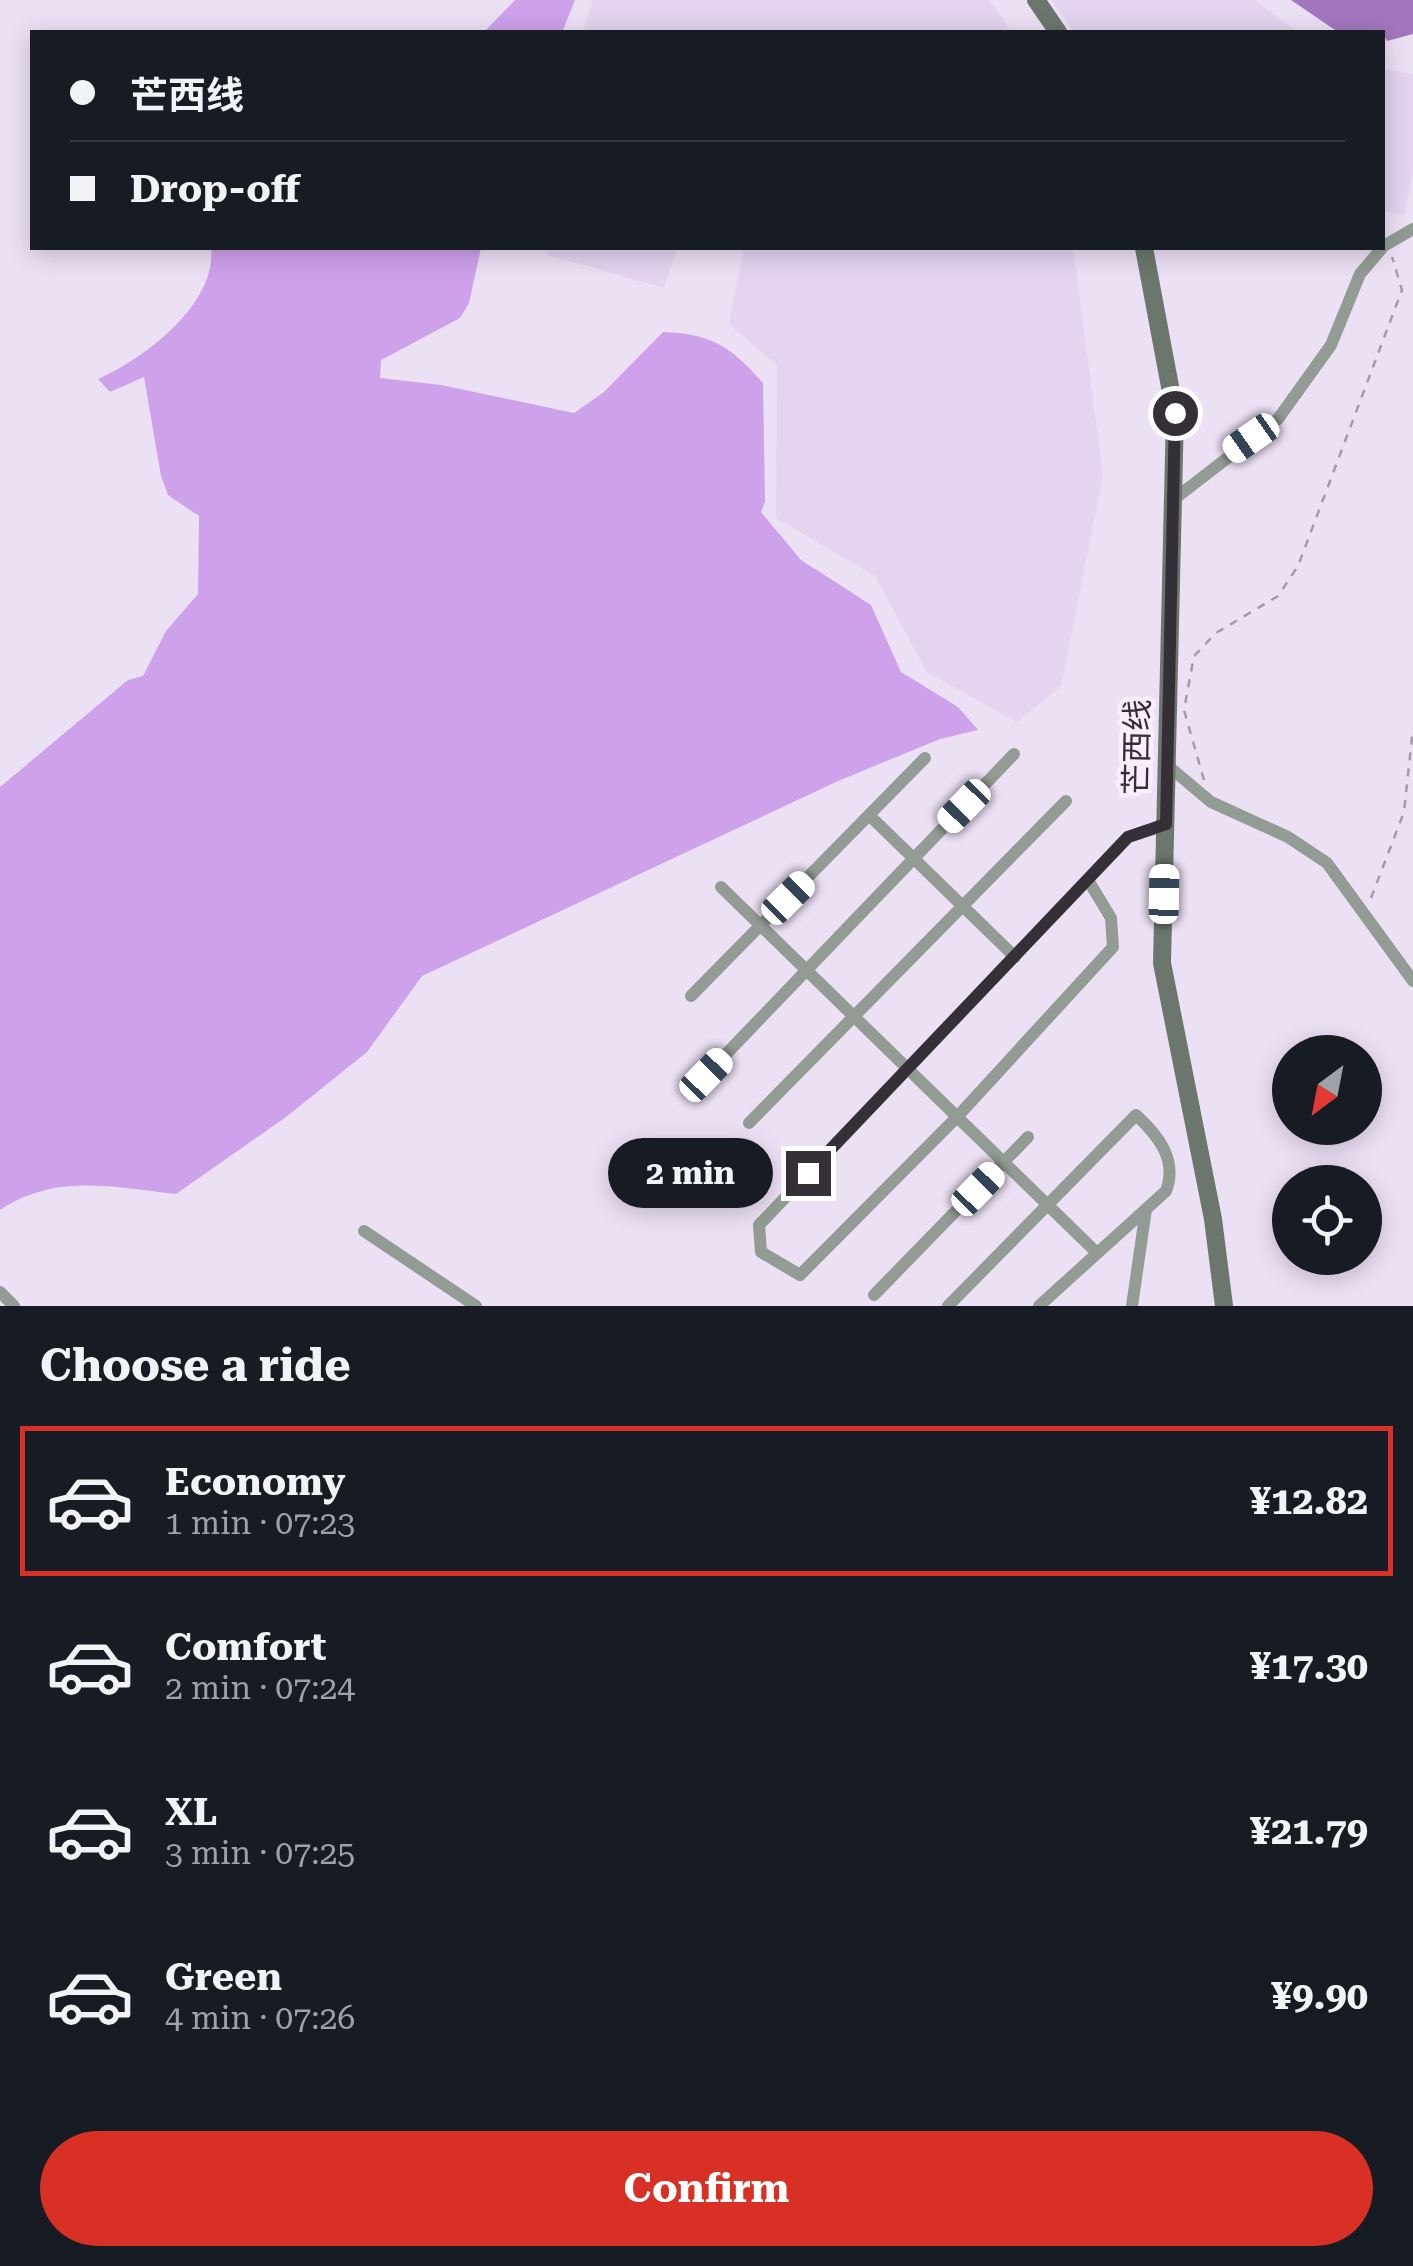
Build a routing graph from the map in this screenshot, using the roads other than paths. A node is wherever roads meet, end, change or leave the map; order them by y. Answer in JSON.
{"nodes":[{"id":1,"x":1036,"y":0,"type":"edge"},
{"id":2,"x":1057,"y":30,"type":"edge"},
{"id":3,"x":1413,"y":229,"type":"edge"},
{"id":4,"x":1385,"y":244,"type":"edge"},
{"id":5,"x":1144,"y":250,"type":"edge"},
{"id":6,"x":1380,"y":250,"type":"edge"},
{"id":7,"x":1174,"y":500,"type":"junction"},
{"id":8,"x":1014,"y":754,"type":"dead end"},
{"id":9,"x":925,"y":758,"type":"dead end"},
{"id":10,"x":1167,"y":765,"type":"junction"},
{"id":11,"x":1066,"y":801,"type":"dead end"},
{"id":12,"x":869,"y":815,"type":"junction"},
{"id":13,"x":1166,"y":824,"type":"junction"},
{"id":14,"x":913,"y":859,"type":"junction"},
{"id":15,"x":1088,"y":880,"type":"junction"},
{"id":16,"x":721,"y":886,"type":"dead end"},
{"id":17,"x":963,"y":906,"type":"junction"},
{"id":18,"x":760,"y":925,"type":"junction"},
{"id":19,"x":1413,"y":954,"type":"edge"},
{"id":20,"x":1014,"y":957,"type":"junction"},
{"id":21,"x":1398,"y":961,"type":"junction"},
{"id":22,"x":807,"y":970,"type":"junction"},
{"id":23,"x":1413,"y":981,"type":"edge"},
{"id":24,"x":691,"y":996,"type":"dead end"},
{"id":25,"x":854,"y":1016,"type":"junction"},
{"id":26,"x":908,"y":1069,"type":"junction"},
{"id":27,"x":706,"y":1075,"type":"dead end"},
{"id":28,"x":957,"y":1117,"type":"junction"},
{"id":29,"x":748,"y":1123,"type":"dead end"},
{"id":30,"x":1028,"y":1137,"type":"dead end"},
{"id":31,"x":1004,"y":1162,"type":"junction"},
{"id":32,"x":1046,"y":1203,"type":"junction"},
{"id":33,"x":1146,"y":1209,"type":"junction"},
{"id":34,"x":364,"y":1231,"type":"dead end"},
{"id":35,"x":1097,"y":1253,"type":"junction"},
{"id":36,"x":0,"y":1292,"type":"edge"},
{"id":37,"x":874,"y":1295,"type":"dead end"},
{"id":38,"x":14,"y":1306,"type":"edge"},
{"id":39,"x":476,"y":1306,"type":"edge"},
{"id":40,"x":948,"y":1306,"type":"edge"},
{"id":41,"x":1038,"y":1306,"type":"edge"},
{"id":42,"x":1132,"y":1306,"type":"edge"},
{"id":43,"x":1224,"y":1306,"type":"edge"}],
"edges":[{"from":1,"to":2,"type":"main road"},
{"from":3,"to":4,"type":"street"},
{"from":5,"to":7,"type":"main road","name":"芒西线"},
{"from":6,"to":7,"type":"street"},
{"from":7,"to":10,"type":"main road","name":"芒西线"},
{"from":8,"to":14,"type":"street"},
{"from":9,"to":12,"type":"street"},
{"from":10,"to":13,"type":"main road","name":"芒西线"},
{"from":10,"to":21,"type":"street"},
{"from":11,"to":17,"type":"street"},
{"from":12,"to":14,"type":"street"},
{"from":12,"to":18,"type":"street"},
{"from":13,"to":15,"type":"street"},
{"from":13,"to":43,"type":"main road","name":"芒西线"},
{"from":14,"to":17,"type":"street"},
{"from":14,"to":22,"type":"street"},
{"from":15,"to":20,"type":"street"},
{"from":15,"to":28,"type":"street"},
{"from":16,"to":18,"type":"street"},
{"from":17,"to":20,"type":"street"},
{"from":17,"to":25,"type":"street"},
{"from":18,"to":22,"type":"street"},
{"from":18,"to":24,"type":"street"},
{"from":19,"to":21,"type":"street"},
{"from":20,"to":26,"type":"street"},
{"from":21,"to":23,"type":"street"},
{"from":22,"to":25,"type":"street"},
{"from":22,"to":27,"type":"street"},
{"from":25,"to":26,"type":"street"},
{"from":25,"to":29,"type":"street"},
{"from":26,"to":28,"type":"street"},
{"from":26,"to":28,"type":"street"},
{"from":28,"to":31,"type":"street"},
{"from":30,"to":31,"type":"street"},
{"from":31,"to":32,"type":"street"},
{"from":31,"to":37,"type":"street"},
{"from":32,"to":33,"type":"street"},
{"from":32,"to":35,"type":"street"},
{"from":32,"to":40,"type":"street"},
{"from":33,"to":35,"type":"street"},
{"from":33,"to":42,"type":"street"},
{"from":34,"to":39,"type":"street"},
{"from":35,"to":41,"type":"street"},
{"from":36,"to":38,"type":"street"}]}
